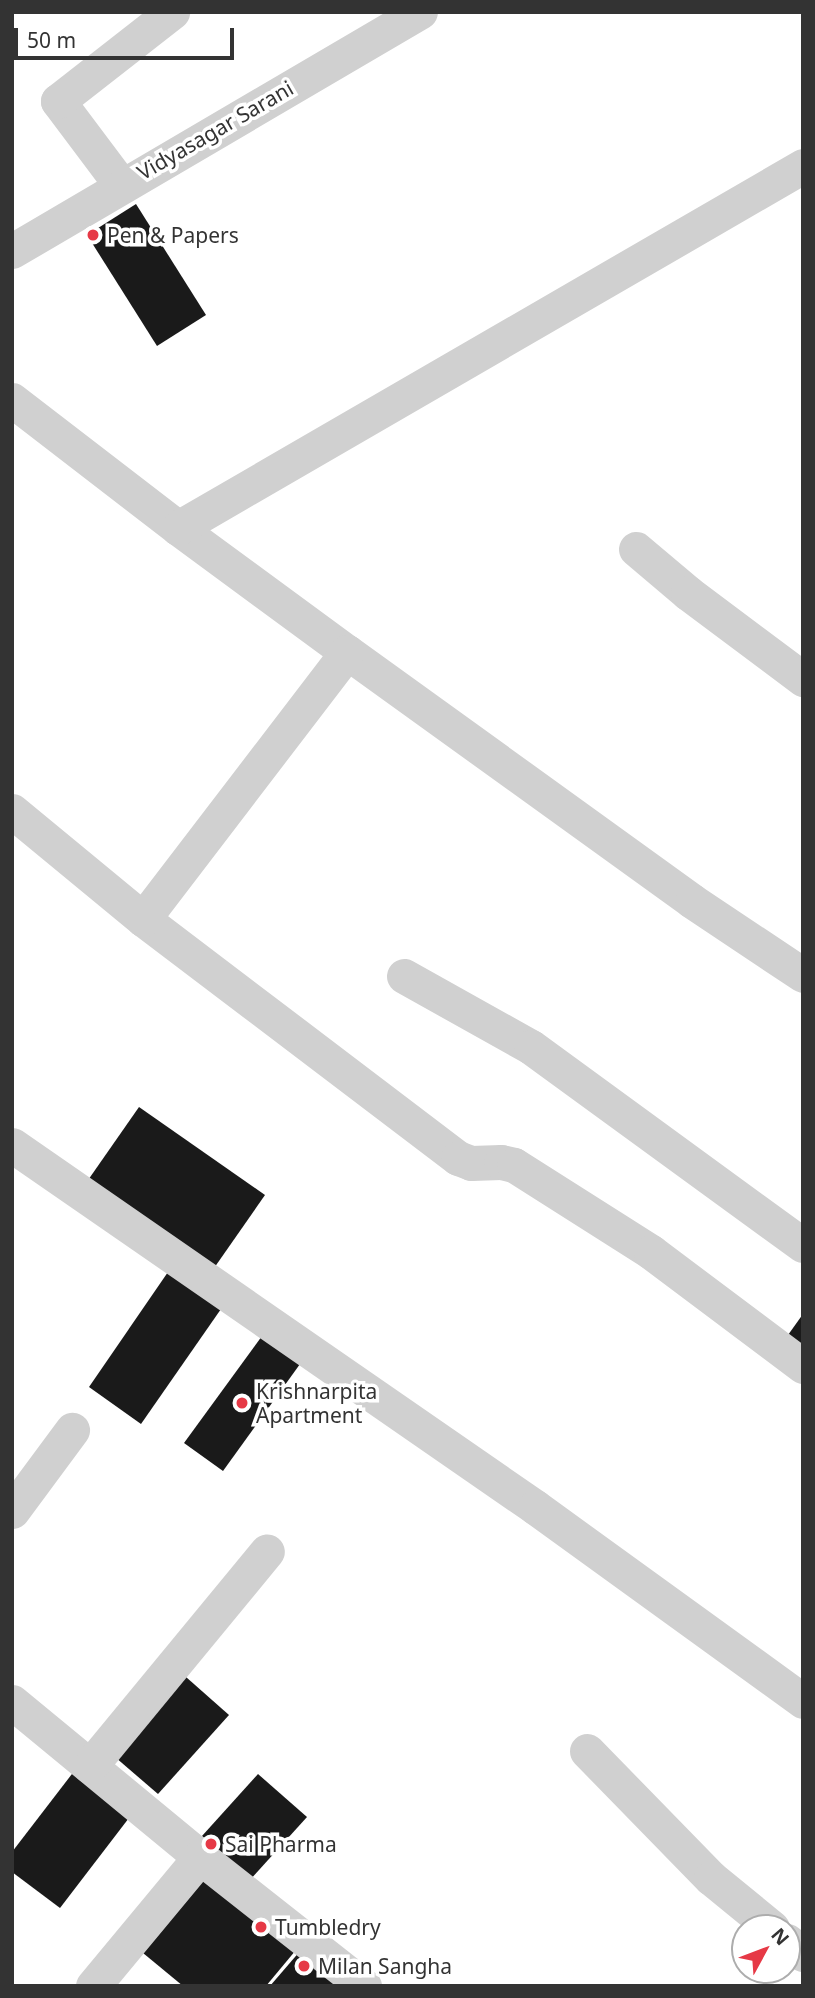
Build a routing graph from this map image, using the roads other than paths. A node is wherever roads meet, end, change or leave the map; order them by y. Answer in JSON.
{"nodes":[{"id":1,"x":172,"y":12,"type":"edge"},
{"id":2,"x":420,"y":12,"type":"edge"},
{"id":3,"x":803,"y":166,"type":"edge"},
{"id":4,"x":121,"y":185,"type":"junction"},
{"id":5,"x":12,"y":251,"type":"edge"},
{"id":6,"x":12,"y":400,"type":"edge"},
{"id":7,"x":178,"y":528,"type":"junction"},
{"id":8,"x":636,"y":549,"type":"dead end"},
{"id":9,"x":347,"y":652,"type":"junction"},
{"id":10,"x":803,"y":680,"type":"edge"},
{"id":11,"x":12,"y":811,"type":"edge"},
{"id":12,"x":143,"y":919,"type":"junction"},
{"id":13,"x":803,"y":975,"type":"edge"},
{"id":14,"x":404,"y":976,"type":"dead end"},
{"id":15,"x":12,"y":1145,"type":"edge"},
{"id":16,"x":803,"y":1245,"type":"edge"},
{"id":17,"x":803,"y":1366,"type":"edge"},
{"id":18,"x":72,"y":1430,"type":"dead end"},
{"id":19,"x":12,"y":1511,"type":"edge"},
{"id":20,"x":267,"y":1551,"type":"dead end"},
{"id":21,"x":803,"y":1701,"type":"edge"},
{"id":22,"x":12,"y":1702,"type":"edge"},
{"id":23,"x":587,"y":1751,"type":"dead end"},
{"id":24,"x":90,"y":1766,"type":"junction"},
{"id":25,"x":200,"y":1857,"type":"junction"},
{"id":26,"x":755,"y":1914,"type":"edge"},
{"id":27,"x":93,"y":1986,"type":"edge"},
{"id":28,"x":364,"y":1986,"type":"edge"}],
"edges":[{"from":1,"to":4,"type":"street"},
{"from":2,"to":4,"type":"street","name":"Vidyasagar Sarani"},
{"from":3,"to":7,"type":"street"},
{"from":4,"to":5,"type":"street","name":"Vidyasagar Sarani"},
{"from":6,"to":7,"type":"street"},
{"from":7,"to":9,"type":"street"},
{"from":8,"to":10,"type":"street"},
{"from":9,"to":12,"type":"street"},
{"from":9,"to":13,"type":"street"},
{"from":11,"to":12,"type":"street"},
{"from":12,"to":17,"type":"street"},
{"from":14,"to":16,"type":"street"},
{"from":15,"to":21,"type":"street"},
{"from":18,"to":19,"type":"street"},
{"from":20,"to":24,"type":"street"},
{"from":22,"to":24,"type":"street"},
{"from":23,"to":26,"type":"street"},
{"from":24,"to":25,"type":"street"},
{"from":25,"to":27,"type":"street"},
{"from":25,"to":28,"type":"street"}]}
